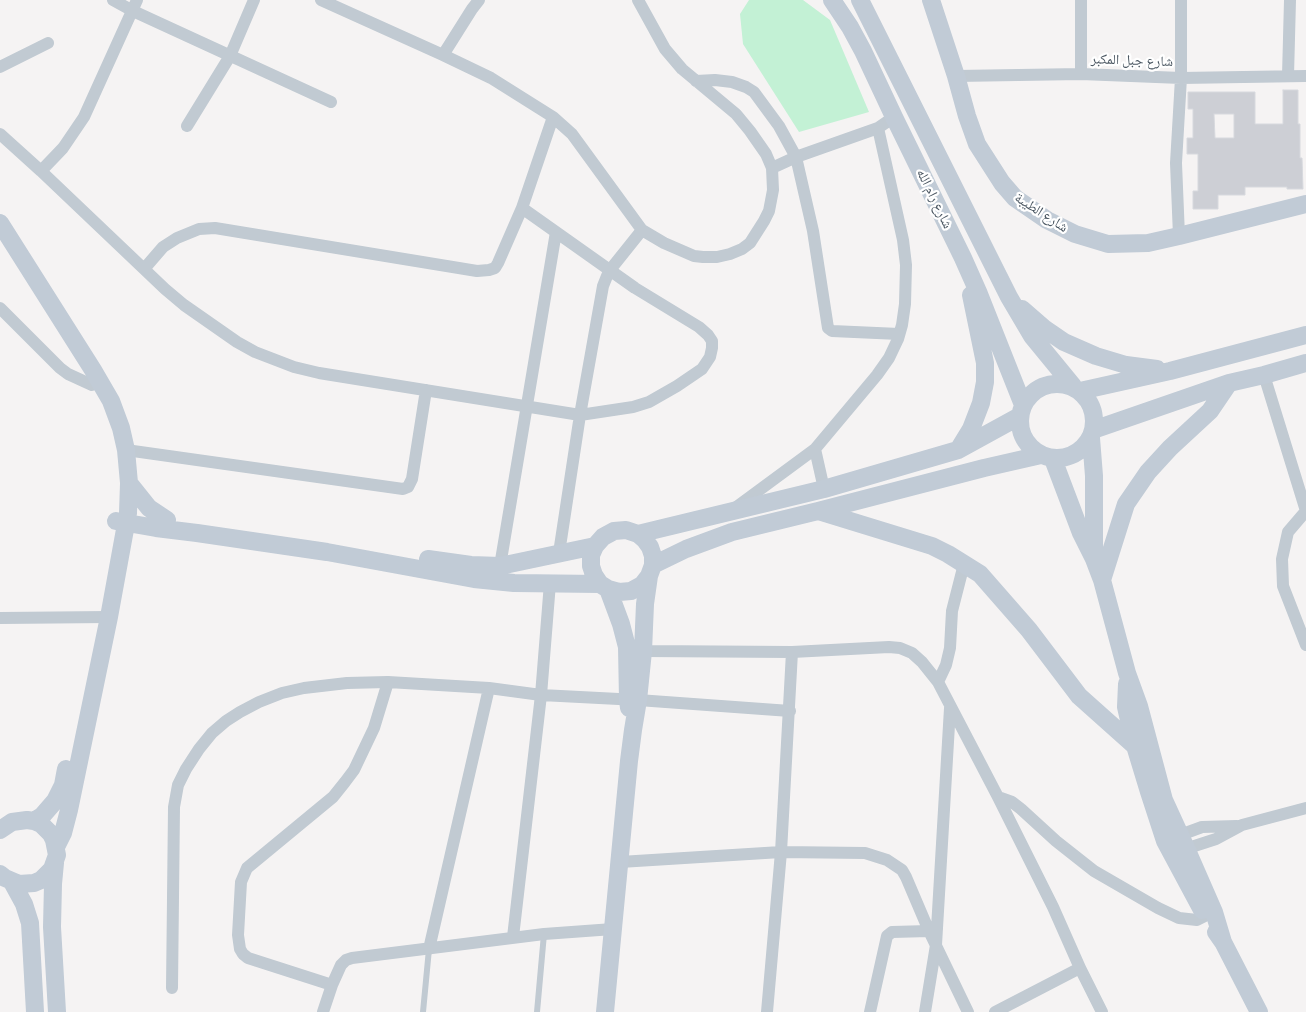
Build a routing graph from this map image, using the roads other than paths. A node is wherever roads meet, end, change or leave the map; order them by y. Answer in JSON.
{"nodes":[{"id":1,"x":113,"y":0,"type":"edge"},
{"id":2,"x":254,"y":0,"type":"edge"},
{"id":3,"x":321,"y":0,"type":"edge"},
{"id":4,"x":479,"y":0,"type":"edge"},
{"id":5,"x":638,"y":0,"type":"edge"},
{"id":6,"x":832,"y":0,"type":"edge"},
{"id":7,"x":860,"y":0,"type":"edge"},
{"id":8,"x":931,"y":0,"type":"edge"},
{"id":9,"x":1081,"y":0,"type":"edge"},
{"id":10,"x":1182,"y":0,"type":"edge"},
{"id":11,"x":1290,"y":0,"type":"edge"},
{"id":12,"x":135,"y":5,"type":"edge"},
{"id":13,"x":48,"y":43,"type":"dead end"},
{"id":14,"x":443,"y":55,"type":"junction"},
{"id":15,"x":230,"y":56,"type":"junction"},
{"id":16,"x":0,"y":67,"type":"edge"},
{"id":17,"x":1080,"y":74,"type":"junction"},
{"id":18,"x":956,"y":76,"type":"junction"},
{"id":19,"x":1288,"y":76,"type":"junction"},
{"id":20,"x":1306,"y":76,"type":"edge"},
{"id":21,"x":1181,"y":78,"type":"junction"},
{"id":22,"x":696,"y":81,"type":"junction"},
{"id":23,"x":331,"y":102,"type":"dead end"},
{"id":24,"x":553,"y":117,"type":"junction"},
{"id":25,"x":894,"y":117,"type":"junction"},
{"id":26,"x":187,"y":126,"type":"dead end"},
{"id":27,"x":878,"y":128,"type":"junction"},
{"id":28,"x":0,"y":134,"type":"edge"},
{"id":29,"x":796,"y":157,"type":"junction"},
{"id":30,"x":772,"y":168,"type":"junction"},
{"id":31,"x":41,"y":170,"type":"junction"},
{"id":32,"x":1306,"y":204,"type":"edge"},
{"id":33,"x":522,"y":208,"type":"junction"},
{"id":34,"x":0,"y":223,"type":"edge"},
{"id":35,"x":642,"y":230,"type":"junction"},
{"id":36,"x":556,"y":232,"type":"junction"},
{"id":37,"x":1179,"y":236,"type":"junction"},
{"id":38,"x":0,"y":244,"type":"edge"},
{"id":39,"x":963,"y":258,"type":"junction"},
{"id":40,"x":144,"y":269,"type":"junction"},
{"id":41,"x":610,"y":270,"type":"junction"},
{"id":42,"x":1009,"y":297,"type":"junction"},
{"id":43,"x":0,"y":308,"type":"edge"},
{"id":44,"x":899,"y":334,"type":"junction"},
{"id":45,"x":1306,"y":335,"type":"edge"},
{"id":46,"x":1306,"y":363,"type":"edge"},
{"id":47,"x":1170,"y":371,"type":"junction"},
{"id":48,"x":1264,"y":375,"type":"junction"},
{"id":49,"x":1229,"y":383,"type":"junction"},
{"id":50,"x":92,"y":385,"type":"junction"},
{"id":51,"x":1076,"y":389,"type":"junction"},
{"id":52,"x":426,"y":390,"type":"junction"},
{"id":53,"x":527,"y":406,"type":"junction"},
{"id":54,"x":1021,"y":410,"type":"junction"},
{"id":55,"x":580,"y":415,"type":"junction"},
{"id":56,"x":1092,"y":434,"type":"junction"},
{"id":57,"x":815,"y":449,"type":"junction"},
{"id":58,"x":126,"y":450,"type":"junction"},
{"id":59,"x":958,"y":450,"type":"junction"},
{"id":60,"x":1047,"y":457,"type":"junction"},
{"id":61,"x":129,"y":483,"type":"junction"},
{"id":62,"x":824,"y":489,"type":"junction"},
{"id":63,"x":818,"y":511,"type":"junction"},
{"id":64,"x":730,"y":512,"type":"junction"},
{"id":65,"x":122,"y":517,"type":"junction"},
{"id":66,"x":161,"y":524,"type":"junction"},
{"id":67,"x":638,"y":534,"type":"junction"},
{"id":68,"x":122,"y":543,"type":"junction"},
{"id":69,"x":595,"y":546,"type":"junction"},
{"id":70,"x":559,"y":554,"type":"junction"},
{"id":71,"x":1094,"y":559,"type":"junction"},
{"id":72,"x":964,"y":564,"type":"junction"},
{"id":73,"x":651,"y":571,"type":"junction"},
{"id":74,"x":498,"y":574,"type":"junction"},
{"id":75,"x":1102,"y":580,"type":"junction"},
{"id":76,"x":550,"y":583,"type":"junction"},
{"id":77,"x":604,"y":586,"type":"junction"},
{"id":78,"x":103,"y":617,"type":"junction"},
{"id":79,"x":0,"y":618,"type":"edge"},
{"id":80,"x":1306,"y":645,"type":"edge"},
{"id":81,"x":635,"y":649,"type":"junction"},
{"id":82,"x":792,"y":652,"type":"junction"},
{"id":83,"x":1127,"y":673,"type":"junction"},
{"id":84,"x":388,"y":682,"type":"junction"},
{"id":85,"x":938,"y":682,"type":"junction"},
{"id":86,"x":489,"y":688,"type":"junction"},
{"id":87,"x":542,"y":695,"type":"junction"},
{"id":88,"x":633,"y":700,"type":"junction"},
{"id":89,"x":950,"y":706,"type":"junction"},
{"id":90,"x":790,"y":710,"type":"junction"},
{"id":91,"x":1134,"y":746,"type":"junction"},
{"id":92,"x":998,"y":797,"type":"junction"},
{"id":93,"x":1306,"y":808,"type":"edge"},
{"id":94,"x":0,"y":818,"type":"edge"},
{"id":95,"x":27,"y":821,"type":"junction"},
{"id":96,"x":0,"y":830,"type":"edge"},
{"id":97,"x":1176,"y":844,"type":"junction"},
{"id":98,"x":781,"y":852,"type":"junction"},
{"id":99,"x":56,"y":855,"type":"junction"},
{"id":100,"x":620,"y":862,"type":"junction"},
{"id":101,"x":6,"y":878,"type":"edge"},
{"id":102,"x":1205,"y":916,"type":"junction"},
{"id":103,"x":613,"y":929,"type":"junction"},
{"id":104,"x":929,"y":931,"type":"junction"},
{"id":105,"x":544,"y":934,"type":"junction"},
{"id":106,"x":513,"y":937,"type":"junction"},
{"id":107,"x":1223,"y":942,"type":"junction"},
{"id":108,"x":936,"y":945,"type":"junction"},
{"id":109,"x":429,"y":949,"type":"junction"},
{"id":110,"x":1080,"y":968,"type":"junction"},
{"id":111,"x":332,"y":985,"type":"junction"},
{"id":112,"x":172,"y":988,"type":"dead end"},
{"id":113,"x":35,"y":1012,"type":"edge"},
{"id":114,"x":57,"y":1012,"type":"edge"},
{"id":115,"x":323,"y":1012,"type":"edge"},
{"id":116,"x":423,"y":1012,"type":"edge"},
{"id":117,"x":537,"y":1012,"type":"edge"},
{"id":118,"x":605,"y":1012,"type":"edge"},
{"id":119,"x":767,"y":1012,"type":"edge"},
{"id":120,"x":870,"y":1012,"type":"edge"},
{"id":121,"x":925,"y":1012,"type":"edge"},
{"id":122,"x":968,"y":1012,"type":"edge"},
{"id":123,"x":995,"y":1012,"type":"edge"},
{"id":124,"x":1102,"y":1012,"type":"edge"},
{"id":125,"x":1259,"y":1012,"type":"edge"}],
"edges":[{"from":1,"to":12,"type":"street"},
{"from":2,"to":15,"type":"street"},
{"from":3,"to":14,"type":"street"},
{"from":4,"to":14,"type":"street"},
{"from":5,"to":22,"type":"street"},
{"from":6,"to":25,"type":"street","name":"شارع رام الله"},
{"from":7,"to":42,"type":"street","name":"شارع رام الله"},
{"from":8,"to":18,"type":"street","name":"شارع الطيبة"},
{"from":9,"to":17,"type":"street"},
{"from":10,"to":21,"type":"street"},
{"from":11,"to":19,"type":"street"},
{"from":12,"to":15,"type":"street"},
{"from":12,"to":31,"type":"street"},
{"from":13,"to":16,"type":"street"},
{"from":14,"to":24,"type":"street"},
{"from":15,"to":23,"type":"street"},
{"from":15,"to":26,"type":"street"},
{"from":17,"to":18,"type":"street","name":"شارع جبل المكبر"},
{"from":17,"to":21,"type":"street","name":"شارع جبل المكبر"},
{"from":18,"to":37,"type":"street","name":"شارع الطيبة"},
{"from":19,"to":20,"type":"street","name":"شارع جبل المكبر"},
{"from":19,"to":21,"type":"street","name":"شارع جبل المكبر"},
{"from":21,"to":37,"type":"street"},
{"from":22,"to":29,"type":"street"},
{"from":22,"to":30,"type":"street"},
{"from":24,"to":33,"type":"street"},
{"from":24,"to":35,"type":"street"},
{"from":25,"to":27,"type":"street"},
{"from":25,"to":39,"type":"street","name":"شارع رام الله"},
{"from":27,"to":29,"type":"street"},
{"from":27,"to":44,"type":"street"},
{"from":28,"to":31,"type":"street"},
{"from":29,"to":30,"type":"street"},
{"from":29,"to":44,"type":"street"},
{"from":30,"to":35,"type":"street"},
{"from":31,"to":40,"type":"street"},
{"from":32,"to":37,"type":"street","name":"شارع الطيبة"},
{"from":33,"to":36,"type":"street"},
{"from":33,"to":40,"type":"street"},
{"from":34,"to":58,"type":"street"},
{"from":35,"to":41,"type":"street"},
{"from":36,"to":41,"type":"street"},
{"from":36,"to":53,"type":"street"},
{"from":38,"to":50,"type":"street"},
{"from":39,"to":54,"type":"street","name":"شارع رام الله"},
{"from":39,"to":59,"type":"street"},
{"from":40,"to":52,"type":"street"},
{"from":41,"to":55,"type":"street"},
{"from":41,"to":55,"type":"street"},
{"from":42,"to":47,"type":"street"},
{"from":42,"to":51,"type":"street","name":"شارع رام الله"},
{"from":43,"to":50,"type":"street"},
{"from":44,"to":57,"type":"street"},
{"from":45,"to":47,"type":"street"},
{"from":46,"to":48,"type":"street"},
{"from":47,"to":51,"type":"street"},
{"from":48,"to":49,"type":"street"},
{"from":48,"to":80,"type":"street"},
{"from":49,"to":56,"type":"street"},
{"from":49,"to":75,"type":"street"},
{"from":50,"to":65,"type":"street"},
{"from":51,"to":54,"type":"street"},
{"from":51,"to":56,"type":"street"},
{"from":52,"to":53,"type":"street"},
{"from":52,"to":58,"type":"street"},
{"from":53,"to":55,"type":"street"},
{"from":53,"to":74,"type":"street"},
{"from":54,"to":59,"type":"street"},
{"from":54,"to":60,"type":"street"},
{"from":55,"to":70,"type":"street"},
{"from":56,"to":60,"type":"street"},
{"from":56,"to":71,"type":"street"},
{"from":57,"to":62,"type":"street"},
{"from":57,"to":64,"type":"street"},
{"from":58,"to":61,"type":"street"},
{"from":59,"to":62,"type":"street"},
{"from":60,"to":63,"type":"street"},
{"from":60,"to":71,"type":"street"},
{"from":61,"to":65,"type":"street"},
{"from":61,"to":66,"type":"street"},
{"from":62,"to":64,"type":"street"},
{"from":63,"to":72,"type":"street"},
{"from":63,"to":73,"type":"street"},
{"from":64,"to":67,"type":"street"},
{"from":65,"to":66,"type":"street"},
{"from":65,"to":68,"type":"street"},
{"from":65,"to":78,"type":"street"},
{"from":66,"to":68,"type":"street"},
{"from":66,"to":74,"type":"street"},
{"from":67,"to":69,"type":"street"},
{"from":67,"to":73,"type":"street"},
{"from":68,"to":78,"type":"street"},
{"from":69,"to":70,"type":"street"},
{"from":69,"to":77,"type":"street"},
{"from":70,"to":74,"type":"street"},
{"from":71,"to":75,"type":"street"},
{"from":72,"to":85,"type":"street"},
{"from":72,"to":91,"type":"street"},
{"from":73,"to":77,"type":"street"},
{"from":73,"to":81,"type":"street"},
{"from":74,"to":76,"type":"street"},
{"from":75,"to":83,"type":"street"},
{"from":76,"to":77,"type":"street"},
{"from":76,"to":87,"type":"street"},
{"from":77,"to":81,"type":"street"},
{"from":78,"to":79,"type":"street"},
{"from":78,"to":95,"type":"street"},
{"from":78,"to":99,"type":"street"},
{"from":81,"to":82,"type":"street"},
{"from":81,"to":88,"type":"street"},
{"from":82,"to":85,"type":"street"},
{"from":82,"to":90,"type":"street"},
{"from":83,"to":91,"type":"street"},
{"from":83,"to":97,"type":"street"},
{"from":84,"to":86,"type":"street"},
{"from":84,"to":111,"type":"street"},
{"from":84,"to":112,"type":"street"},
{"from":85,"to":89,"type":"street"},
{"from":86,"to":87,"type":"street"},
{"from":86,"to":109,"type":"street"},
{"from":87,"to":88,"type":"street"},
{"from":87,"to":106,"type":"street"},
{"from":88,"to":90,"type":"street"},
{"from":88,"to":100,"type":"street"},
{"from":89,"to":92,"type":"street"},
{"from":89,"to":108,"type":"street"},
{"from":90,"to":98,"type":"street"},
{"from":91,"to":97,"type":"street"},
{"from":92,"to":102,"type":"street"},
{"from":92,"to":110,"type":"street"},
{"from":93,"to":97,"type":"street"},
{"from":94,"to":95,"type":"street"},
{"from":95,"to":96,"type":"street"},
{"from":95,"to":99,"type":"street"},
{"from":97,"to":102,"type":"street"},
{"from":97,"to":107,"type":"street"},
{"from":98,"to":100,"type":"street"},
{"from":98,"to":104,"type":"street"},
{"from":98,"to":119,"type":"street"},
{"from":99,"to":101,"type":"street"},
{"from":99,"to":114,"type":"street"},
{"from":100,"to":103,"type":"street"},
{"from":101,"to":113,"type":"street"},
{"from":102,"to":107,"type":"street"},
{"from":103,"to":105,"type":"street"},
{"from":103,"to":118,"type":"street"},
{"from":104,"to":108,"type":"street"},
{"from":104,"to":120,"type":"street"},
{"from":105,"to":106,"type":"street"},
{"from":105,"to":117,"type":"lane"},
{"from":106,"to":109,"type":"street"},
{"from":107,"to":125,"type":"street"},
{"from":108,"to":121,"type":"street"},
{"from":108,"to":122,"type":"street"},
{"from":109,"to":111,"type":"street"},
{"from":109,"to":116,"type":"lane"},
{"from":110,"to":123,"type":"street"},
{"from":110,"to":124,"type":"street"},
{"from":111,"to":115,"type":"street"}]}
